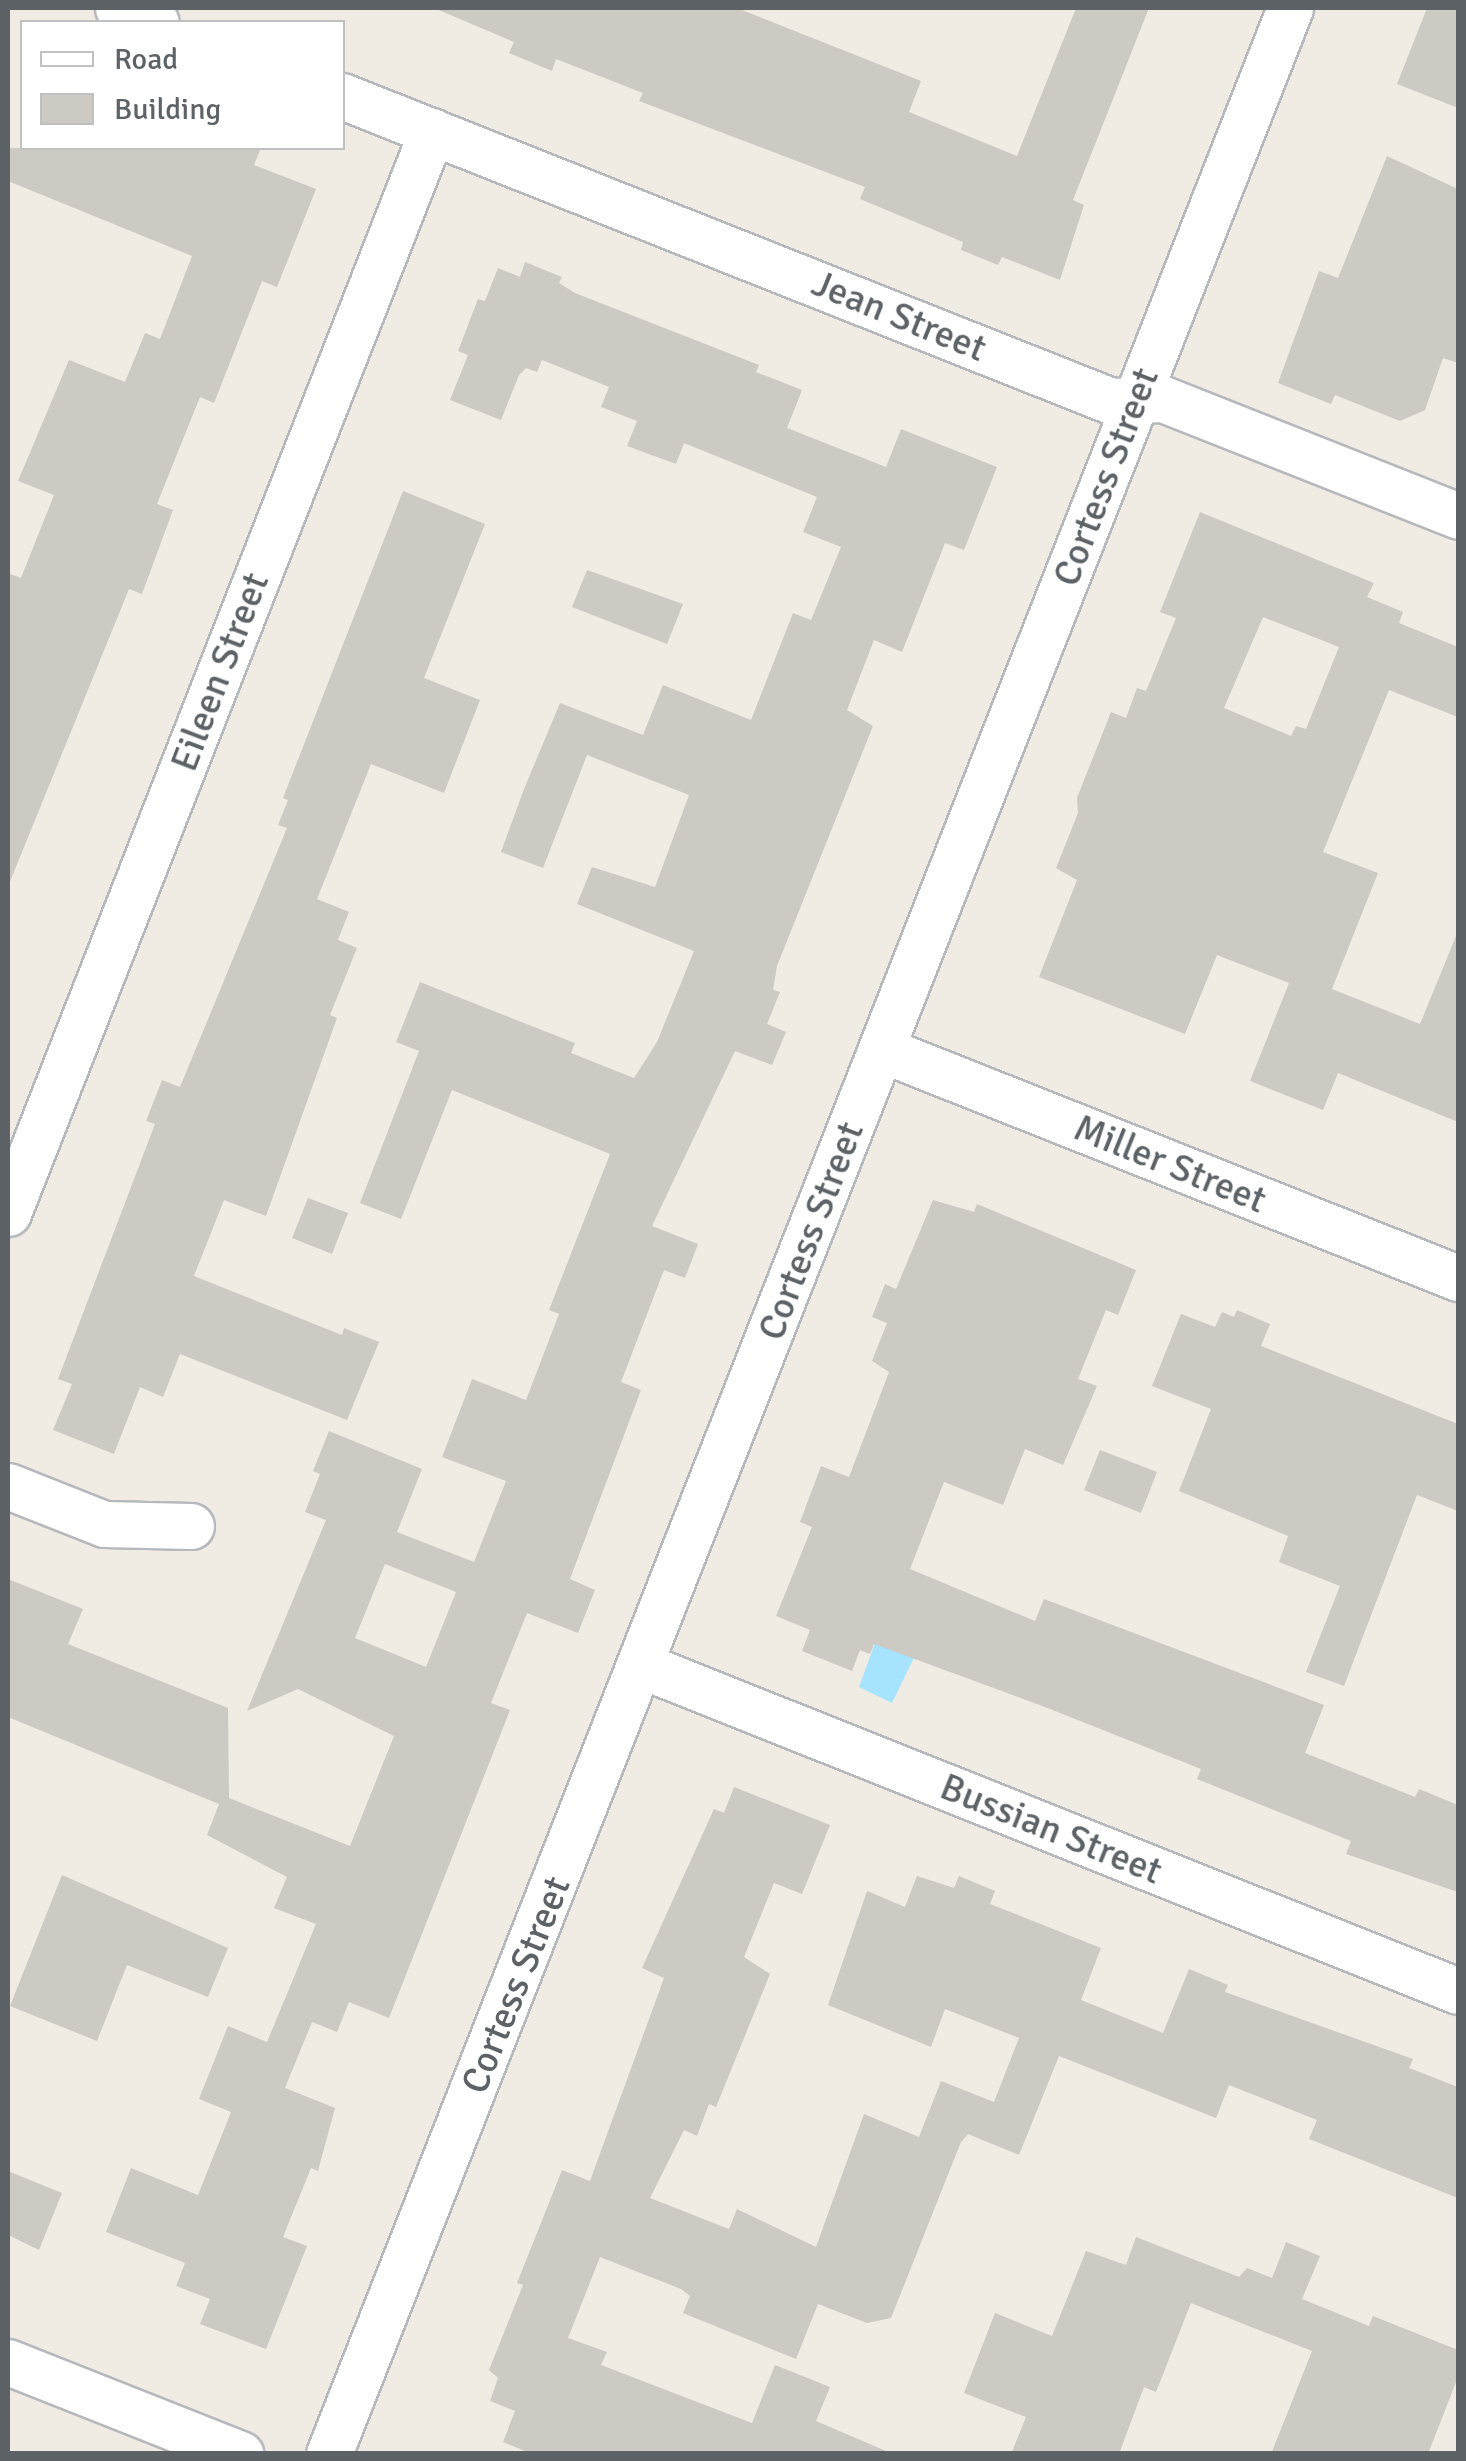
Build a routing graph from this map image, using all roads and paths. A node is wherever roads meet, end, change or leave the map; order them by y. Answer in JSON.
{"nodes":[{"id":1,"x":118,"y":8,"type":"edge"},
{"id":2,"x":1290,"y":8,"type":"edge"},
{"id":3,"x":151,"y":20,"type":"edge"},
{"id":4,"x":345,"y":97,"type":"edge"},
{"id":5,"x":432,"y":131,"type":"junction"},
{"id":6,"x":1136,"y":400,"type":"junction"},
{"id":7,"x":1458,"y":516,"type":"edge"},
{"id":8,"x":881,"y":1049,"type":"junction"},
{"id":9,"x":8,"y":1213,"type":"edge"},
{"id":10,"x":1458,"y":1278,"type":"edge"},
{"id":11,"x":8,"y":1486,"type":"edge"},
{"id":12,"x":191,"y":1526,"type":"dead end"},
{"id":13,"x":643,"y":1666,"type":"junction"},
{"id":14,"x":1458,"y":1991,"type":"edge"},
{"id":15,"x":8,"y":2362,"type":"edge"},
{"id":16,"x":240,"y":2454,"type":"edge"},
{"id":17,"x":329,"y":2454,"type":"edge"}],
"edges":[{"from":1,"to":3,"type":"street"},
{"from":2,"to":6,"type":"street","name":"Cortess Street"},
{"from":4,"to":5,"type":"street","name":"Jean Street"},
{"from":5,"to":6,"type":"street","name":"Jean Street"},
{"from":5,"to":9,"type":"street","name":"Eileen Street"},
{"from":6,"to":7,"type":"street","name":"Jean Street"},
{"from":6,"to":8,"type":"street","name":"Cortess Street"},
{"from":8,"to":10,"type":"street","name":"Miller Street"},
{"from":8,"to":13,"type":"street","name":"Cortess Street"},
{"from":11,"to":12,"type":"street"},
{"from":13,"to":14,"type":"street","name":"Bussian Street"},
{"from":13,"to":17,"type":"street","name":"Cortess Street"},
{"from":15,"to":16,"type":"street"}]}
